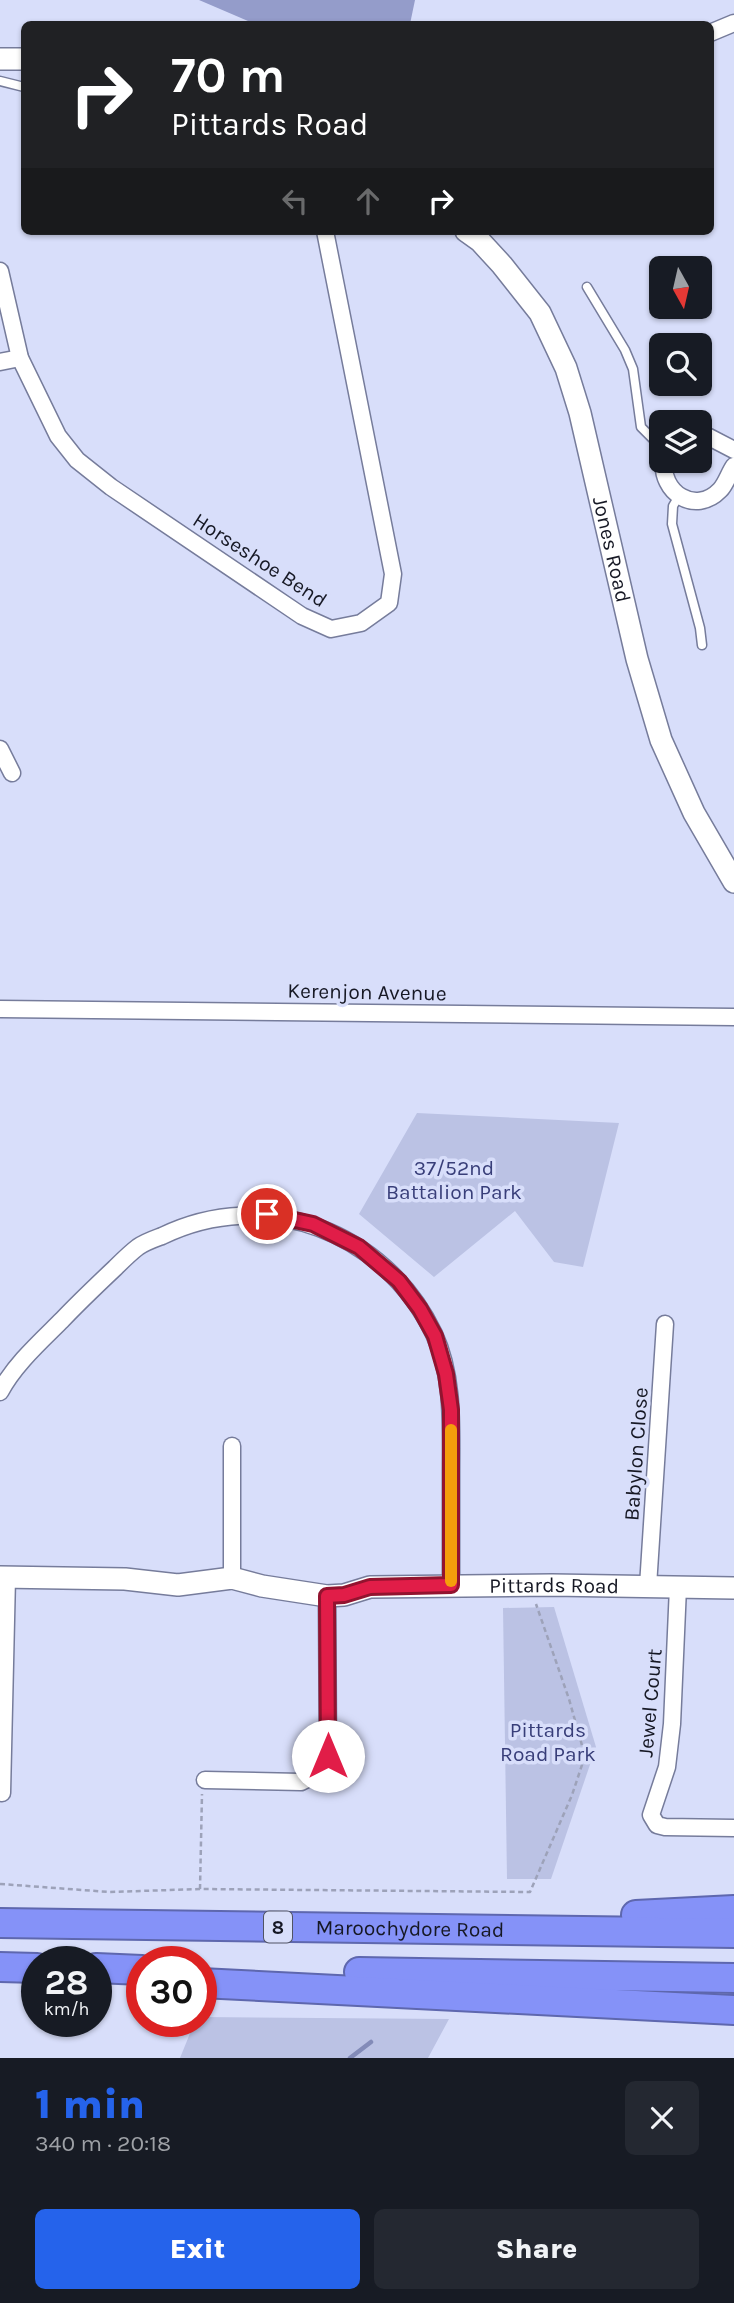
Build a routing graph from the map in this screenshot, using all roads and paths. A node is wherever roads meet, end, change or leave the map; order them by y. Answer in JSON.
{"nodes":[{"id":1,"x":734,"y":23,"type":"edge"},
{"id":2,"x":714,"y":31,"type":"edge"},
{"id":3,"x":0,"y":59,"type":"edge"},
{"id":4,"x":21,"y":59,"type":"edge"},
{"id":5,"x":0,"y":81,"type":"edge"},
{"id":6,"x":21,"y":85,"type":"edge"},
{"id":7,"x":326,"y":235,"type":"edge"},
{"id":8,"x":476,"y":235,"type":"edge"},
{"id":9,"x":0,"y":271,"type":"edge"},
{"id":10,"x":587,"y":287,"type":"dead end"},
{"id":11,"x":20,"y":358,"type":"junction"},
{"id":12,"x":0,"y":362,"type":"edge"},
{"id":13,"x":649,"y":435,"type":"edge"},
{"id":14,"x":712,"y":439,"type":"edge"},
{"id":15,"x":734,"y":450,"type":"edge"},
{"id":16,"x":734,"y":466,"type":"edge"},
{"id":17,"x":663,"y":473,"type":"edge"},
{"id":18,"x":679,"y":496,"type":"junction"},
{"id":19,"x":702,"y":645,"type":"dead end"},
{"id":20,"x":0,"y":749,"type":"edge"},
{"id":21,"x":12,"y":773,"type":"dead end"},
{"id":22,"x":734,"y":882,"type":"edge"},
{"id":23,"x":0,"y":1009,"type":"edge"},
{"id":24,"x":734,"y":1017,"type":"edge"},
{"id":25,"x":665,"y":1324,"type":"dead end"},
{"id":26,"x":0,"y":1392,"type":"edge"},
{"id":27,"x":232,"y":1446,"type":"dead end"},
{"id":28,"x":3,"y":1577,"type":"edge"},
{"id":29,"x":232,"y":1578,"type":"junction"},
{"id":30,"x":451,"y":1585,"type":"junction"},
{"id":31,"x":648,"y":1587,"type":"junction"},
{"id":32,"x":677,"y":1587,"type":"junction"},
{"id":33,"x":734,"y":1588,"type":"edge"},
{"id":34,"x":327,"y":1596,"type":"junction"},
{"id":35,"x":536,"y":1604,"type":"dead end"},
{"id":36,"x":205,"y":1780,"type":"joint"},
{"id":37,"x":2,"y":1793,"type":"dead end"},
{"id":38,"x":734,"y":1828,"type":"edge"},
{"id":39,"x":0,"y":1884,"type":"edge"},
{"id":40,"x":200,"y":1889,"type":"junction"},
{"id":41,"x":734,"y":1910,"type":"edge"},
{"id":42,"x":0,"y":1923,"type":"edge"},
{"id":43,"x":556,"y":1930,"type":"junction"},
{"id":44,"x":734,"y":1933,"type":"edge"},
{"id":45,"x":0,"y":1967,"type":"edge"},
{"id":46,"x":21,"y":1968,"type":"edge"},
{"id":47,"x":217,"y":1970,"type":"edge"},
{"id":48,"x":734,"y":1978,"type":"edge"},
{"id":49,"x":217,"y":1984,"type":"edge"},
{"id":50,"x":734,"y":2010,"type":"edge"}],
"edges":[{"from":1,"to":2,"type":"street"},
{"from":3,"to":4,"type":"street"},
{"from":5,"to":6,"type":"lane"},
{"from":7,"to":11,"type":"street","name":"Horseshoe Bend"},
{"from":8,"to":22,"type":"street","name":"Jones Road"},
{"from":9,"to":11,"type":"street","name":"Horseshoe Bend"},
{"from":10,"to":13,"type":"lane"},
{"from":11,"to":12,"type":"street"},
{"from":14,"to":15,"type":"street"},
{"from":16,"to":18,"type":"street"},
{"from":17,"to":18,"type":"street"},
{"from":18,"to":19,"type":"lane"},
{"from":20,"to":21,"type":"street"},
{"from":23,"to":24,"type":"street","name":"Kerenjon Avenue"},
{"from":25,"to":31,"type":"street","name":"Babylon Close"},
{"from":26,"to":30,"type":"street"},
{"from":27,"to":29,"type":"street"},
{"from":28,"to":29,"type":"street","name":"Pittards Road"},
{"from":28,"to":37,"type":"street"},
{"from":29,"to":34,"type":"street","name":"Pittards Road"},
{"from":30,"to":31,"type":"street","name":"Pittards Road"},
{"from":30,"to":34,"type":"street","name":"Pittards Road"},
{"from":31,"to":32,"type":"street","name":"Pittards Road"},
{"from":32,"to":33,"type":"street","name":"Pittards Road"},
{"from":32,"to":38,"type":"street","name":"Jewel Court"},
{"from":34,"to":36,"type":"street"},
{"from":35,"to":40,"type":"path"},
{"from":36,"to":40,"type":"path"},
{"from":39,"to":40,"type":"path"},
{"from":41,"to":43,"type":"highway"},
{"from":42,"to":43,"type":"highway","name":"Maroochydore Road","number":"8"},
{"from":43,"to":44,"type":"highway","name":"Maroochydore Road","number":"8"},
{"from":45,"to":46,"type":"highway"},
{"from":47,"to":48,"type":"highway","name":"Maroochydore Road","number":"8"},
{"from":49,"to":50,"type":"highway"}]}
